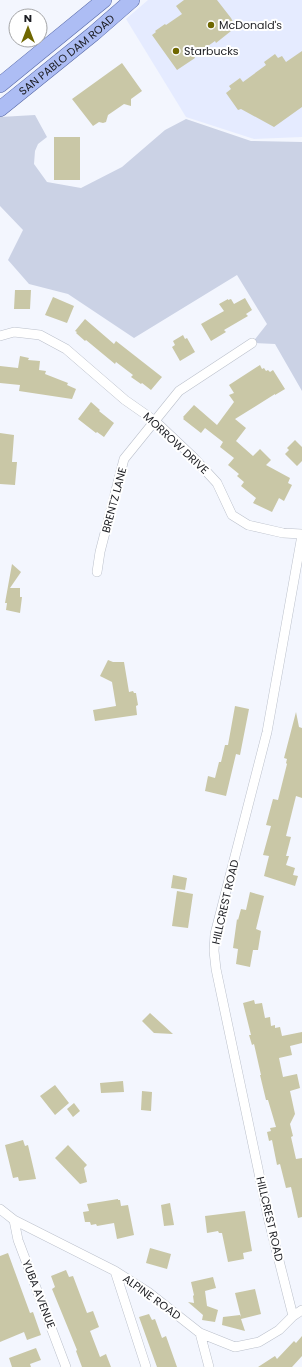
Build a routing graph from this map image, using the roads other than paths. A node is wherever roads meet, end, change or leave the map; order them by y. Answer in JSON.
{"nodes":[{"id":1,"x":104,"y":0,"type":"edge"},
{"id":2,"x":132,"y":0,"type":"edge"},
{"id":3,"x":0,"y":85,"type":"edge"},
{"id":4,"x":0,"y":109,"type":"edge"},
{"id":5,"x":0,"y":336,"type":"edge"},
{"id":6,"x":252,"y":343,"type":"dead end"},
{"id":7,"x":155,"y":421,"type":"junction"},
{"id":8,"x":302,"y":535,"type":"edge"},
{"id":9,"x":97,"y":572,"type":"dead end"},
{"id":10,"x":0,"y":1209,"type":"edge"},
{"id":11,"x":14,"y":1220,"type":"junction"},
{"id":12,"x":115,"y":1271,"type":"junction"},
{"id":13,"x":302,"y":1310,"type":"edge"},
{"id":14,"x":293,"y":1316,"type":"junction"},
{"id":15,"x":200,"y":1333,"type":"junction"},
{"id":16,"x":66,"y":1367,"type":"edge"},
{"id":17,"x":146,"y":1367,"type":"edge"},
{"id":18,"x":209,"y":1367,"type":"edge"}],
"edges":[{"from":1,"to":3,"type":"main road","name":"SAN PABLO DAM ROAD"},
{"from":2,"to":4,"type":"main road","name":"SAN PABLO DAM ROAD"},
{"from":5,"to":7,"type":"street","name":"MORROW DRIVE"},
{"from":6,"to":7,"type":"street","name":"BRENTZ LANE"},
{"from":7,"to":8,"type":"street","name":"MORROW DRIVE"},
{"from":7,"to":9,"type":"street","name":"BRENTZ LANE"},
{"from":8,"to":14,"type":"street","name":"HILLCREST ROAD"},
{"from":10,"to":11,"type":"street","name":"ALPINE ROAD"},
{"from":11,"to":12,"type":"street","name":"ALPINE ROAD"},
{"from":11,"to":16,"type":"street","name":"YUBA AVENUE"},
{"from":12,"to":15,"type":"street","name":"ALPINE ROAD"},
{"from":12,"to":17,"type":"street"},
{"from":13,"to":14,"type":"street","name":"ALPINE ROAD"},
{"from":14,"to":15,"type":"street","name":"ALPINE ROAD"},
{"from":15,"to":18,"type":"street"}]}
